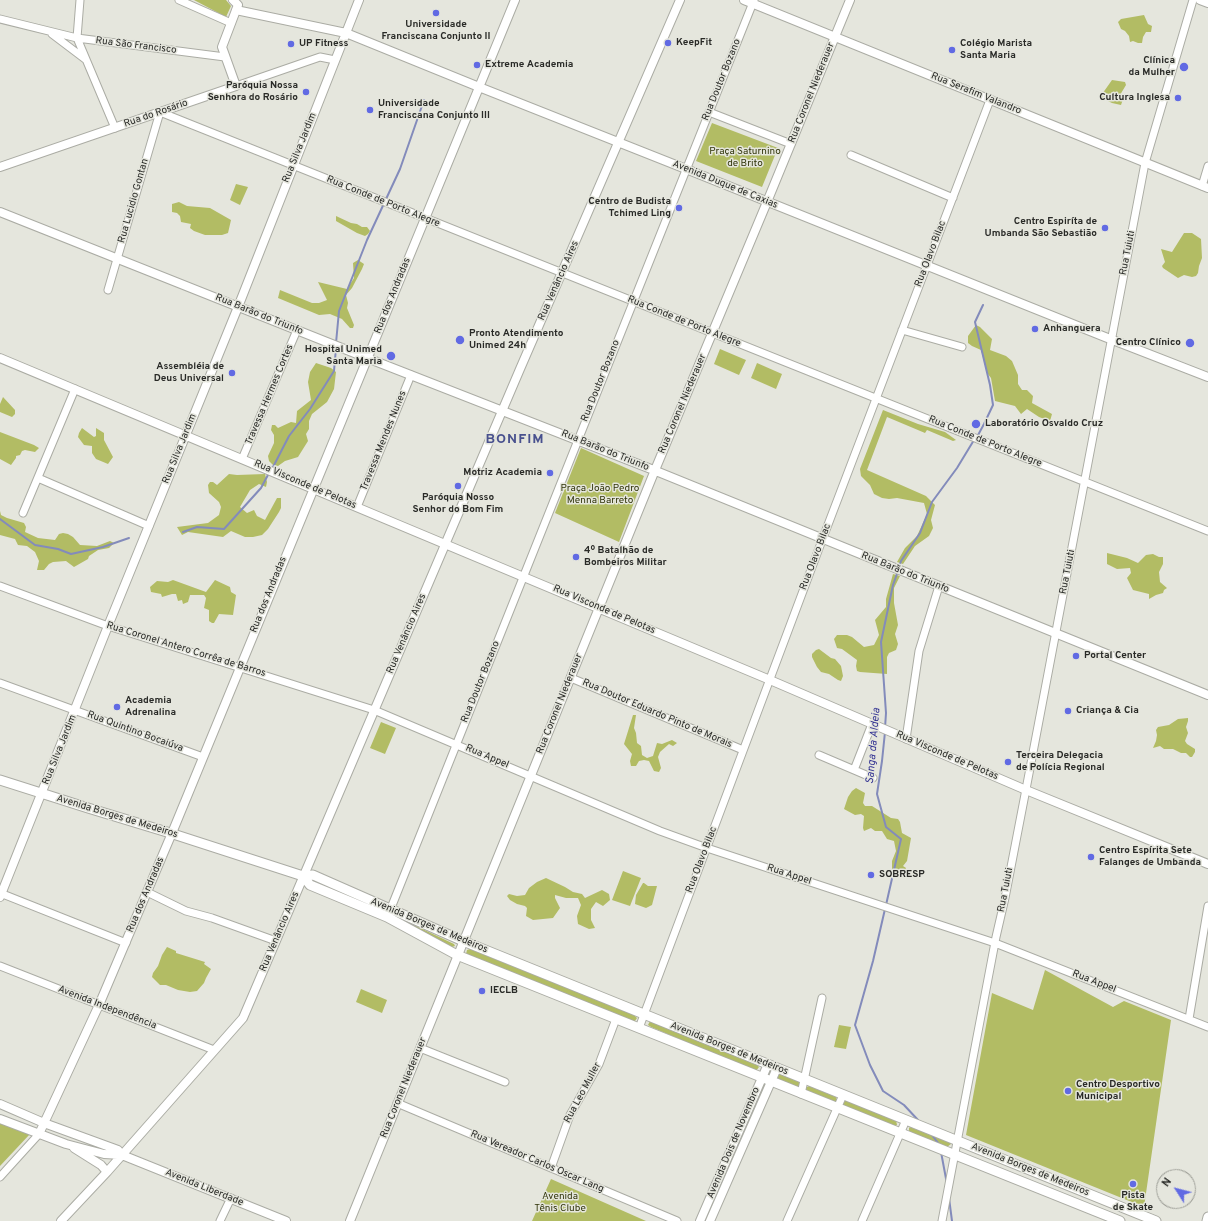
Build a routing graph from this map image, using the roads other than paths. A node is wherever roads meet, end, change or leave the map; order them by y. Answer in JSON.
{"nodes":[{"id":1,"x":80,"y":0,"type":"edge"},
{"id":2,"x":179,"y":0,"type":"edge"},
{"id":3,"x":359,"y":0,"type":"edge"},
{"id":4,"x":515,"y":0,"type":"edge"},
{"id":5,"x":680,"y":0,"type":"edge"},
{"id":6,"x":744,"y":0,"type":"edge"},
{"id":7,"x":850,"y":0,"type":"edge"},
{"id":8,"x":1193,"y":0,"type":"edge"},
{"id":9,"x":1200,"y":0,"type":"edge"},
{"id":10,"x":190,"y":2,"type":"edge"},
{"id":11,"x":754,"y":2,"type":"edge"},
{"id":12,"x":1208,"y":3,"type":"edge"},
{"id":13,"x":237,"y":4,"type":"edge"},
{"id":14,"x":0,"y":19,"type":"edge"},
{"id":15,"x":231,"y":23,"type":"junction"},
{"id":16,"x":48,"y":31,"type":"junction"},
{"id":17,"x":346,"y":33,"type":"junction"},
{"id":18,"x":835,"y":36,"type":"junction"},
{"id":19,"x":77,"y":38,"type":"junction"},
{"id":20,"x":225,"y":57,"type":"junction"},
{"id":21,"x":86,"y":59,"type":"junction"},
{"id":22,"x":335,"y":60,"type":"junction"},
{"id":23,"x":236,"y":86,"type":"junction"},
{"id":24,"x":479,"y":87,"type":"junction"},
{"id":25,"x":990,"y":100,"type":"junction"},
{"id":26,"x":160,"y":112,"type":"junction"},
{"id":27,"x":709,"y":112,"type":"junction"},
{"id":28,"x":115,"y":128,"type":"junction"},
{"id":29,"x":619,"y":142,"type":"junction"},
{"id":30,"x":791,"y":144,"type":"junction"},
{"id":31,"x":851,"y":155,"type":"dead end"},
{"id":32,"x":1145,"y":163,"type":"junction"},
{"id":33,"x":292,"y":166,"type":"junction"},
{"id":34,"x":1208,"y":166,"type":"edge"},
{"id":35,"x":0,"y":167,"type":"edge"},
{"id":36,"x":686,"y":168,"type":"junction"},
{"id":37,"x":1205,"y":187,"type":"edge"},
{"id":38,"x":952,"y":198,"type":"junction"},
{"id":39,"x":768,"y":202,"type":"junction"},
{"id":40,"x":0,"y":212,"type":"edge"},
{"id":41,"x":424,"y":219,"type":"junction"},
{"id":42,"x":118,"y":258,"type":"junction"},
{"id":43,"x":927,"y":266,"type":"junction"},
{"id":44,"x":562,"y":274,"type":"junction"},
{"id":45,"x":108,"y":290,"type":"dead end"},
{"id":46,"x":633,"y":302,"type":"junction"},
{"id":47,"x":238,"y":307,"type":"junction"},
{"id":48,"x":297,"y":330,"type":"junction"},
{"id":49,"x":902,"y":330,"type":"junction"},
{"id":50,"x":712,"y":334,"type":"junction"},
{"id":51,"x":1111,"y":340,"type":"junction"},
{"id":52,"x":962,"y":347,"type":"dead end"},
{"id":53,"x":0,"y":358,"type":"edge"},
{"id":54,"x":367,"y":358,"type":"junction"},
{"id":55,"x":411,"y":375,"type":"junction"},
{"id":56,"x":1208,"y":377,"type":"edge"},
{"id":57,"x":74,"y":389,"type":"junction"},
{"id":58,"x":876,"y":399,"type":"junction"},
{"id":59,"x":503,"y":410,"type":"junction"},
{"id":60,"x":186,"y":435,"type":"junction"},
{"id":61,"x":578,"y":440,"type":"junction"},
{"id":62,"x":242,"y":459,"type":"junction"},
{"id":63,"x":655,"y":470,"type":"junction"},
{"id":64,"x":38,"y":478,"type":"junction"},
{"id":65,"x":1084,"y":482,"type":"junction"},
{"id":66,"x":313,"y":489,"type":"junction"},
{"id":67,"x":357,"y":507,"type":"junction"},
{"id":68,"x":23,"y":513,"type":"dead end"},
{"id":69,"x":149,"y":526,"type":"junction"},
{"id":70,"x":1208,"y":531,"type":"edge"},
{"id":71,"x":823,"y":539,"type":"junction"},
{"id":72,"x":446,"y":544,"type":"junction"},
{"id":73,"x":524,"y":576,"type":"junction"},
{"id":74,"x":0,"y":586,"type":"edge"},
{"id":75,"x":939,"y":586,"type":"junction"},
{"id":76,"x":599,"y":608,"type":"junction"},
{"id":77,"x":108,"y":626,"type":"junction"},
{"id":78,"x":1056,"y":634,"type":"junction"},
{"id":79,"x":240,"y":667,"type":"junction"},
{"id":80,"x":571,"y":678,"type":"junction"},
{"id":81,"x":770,"y":680,"type":"junction"},
{"id":82,"x":0,"y":683,"type":"edge"},
{"id":83,"x":1208,"y":695,"type":"edge"},
{"id":84,"x":76,"y":710,"type":"junction"},
{"id":85,"x":374,"y":710,"type":"junction"},
{"id":86,"x":872,"y":724,"type":"junction"},
{"id":87,"x":906,"y":739,"type":"junction"},
{"id":88,"x":456,"y":744,"type":"junction"},
{"id":89,"x":743,"y":750,"type":"junction"},
{"id":90,"x":819,"y":755,"type":"dead end"},
{"id":91,"x":203,"y":757,"type":"junction"},
{"id":92,"x":854,"y":770,"type":"junction"},
{"id":93,"x":531,"y":776,"type":"junction"},
{"id":94,"x":873,"y":778,"type":"dead end"},
{"id":95,"x":0,"y":780,"type":"edge"},
{"id":96,"x":1026,"y":790,"type":"junction"},
{"id":97,"x":42,"y":793,"type":"junction"},
{"id":98,"x":172,"y":833,"type":"junction"},
{"id":99,"x":707,"y":848,"type":"junction"},
{"id":100,"x":1208,"y":864,"type":"edge"},
{"id":101,"x":303,"y":876,"type":"junction"},
{"id":102,"x":147,"y":892,"type":"junction"},
{"id":103,"x":0,"y":894,"type":"edge"},
{"id":104,"x":1208,"y":906,"type":"edge"},
{"id":105,"x":388,"y":913,"type":"junction"},
{"id":106,"x":276,"y":940,"type":"junction"},
{"id":107,"x":463,"y":941,"type":"junction"},
{"id":108,"x":126,"y":943,"type":"junction"},
{"id":109,"x":995,"y":943,"type":"junction"},
{"id":110,"x":457,"y":955,"type":"junction"},
{"id":111,"x":0,"y":966,"type":"edge"},
{"id":112,"x":822,"y":998,"type":"dead end"},
{"id":113,"x":100,"y":1005,"type":"junction"},
{"id":114,"x":644,"y":1014,"type":"junction"},
{"id":115,"x":616,"y":1019,"type":"junction"},
{"id":116,"x":1189,"y":1019,"type":"junction"},
{"id":117,"x":1208,"y":1027,"type":"edge"},
{"id":118,"x":639,"y":1028,"type":"junction"},
{"id":119,"x":420,"y":1048,"type":"junction"},
{"id":120,"x":214,"y":1050,"type":"junction"},
{"id":121,"x":768,"y":1064,"type":"junction"},
{"id":122,"x":777,"y":1068,"type":"junction"},
{"id":123,"x":762,"y":1078,"type":"junction"},
{"id":124,"x":804,"y":1079,"type":"junction"},
{"id":125,"x":506,"y":1082,"type":"dead end"},
{"id":126,"x":771,"y":1082,"type":"junction"},
{"id":127,"x":801,"y":1094,"type":"junction"},
{"id":128,"x":843,"y":1094,"type":"junction"},
{"id":129,"x":397,"y":1103,"type":"junction"},
{"id":130,"x":0,"y":1104,"type":"edge"},
{"id":131,"x":837,"y":1108,"type":"junction"},
{"id":132,"x":0,"y":1118,"type":"edge"},
{"id":133,"x":906,"y":1120,"type":"junction"},
{"id":134,"x":44,"y":1123,"type":"junction"},
{"id":135,"x":900,"y":1133,"type":"junction"},
{"id":136,"x":39,"y":1134,"type":"junction"},
{"id":137,"x":66,"y":1144,"type":"junction"},
{"id":138,"x":956,"y":1147,"type":"junction"},
{"id":139,"x":122,"y":1155,"type":"junction"},
{"id":140,"x":1014,"y":1164,"type":"junction"},
{"id":141,"x":551,"y":1168,"type":"junction"},
{"id":142,"x":107,"y":1172,"type":"junction"},
{"id":143,"x":0,"y":1177,"type":"edge"},
{"id":144,"x":1009,"y":1177,"type":"junction"},
{"id":145,"x":231,"y":1198,"type":"junction"},
{"id":146,"x":1208,"y":1217,"type":"edge"},
{"id":147,"x":61,"y":1221,"type":"edge"},
{"id":148,"x":220,"y":1221,"type":"edge"},
{"id":149,"x":286,"y":1221,"type":"edge"},
{"id":150,"x":350,"y":1221,"type":"edge"},
{"id":151,"x":677,"y":1221,"type":"edge"},
{"id":152,"x":700,"y":1221,"type":"edge"},
{"id":153,"x":710,"y":1221,"type":"edge"},
{"id":154,"x":787,"y":1221,"type":"edge"},
{"id":155,"x":862,"y":1221,"type":"edge"},
{"id":156,"x":942,"y":1221,"type":"edge"},
{"id":157,"x":1120,"y":1221,"type":"edge"},
{"id":158,"x":1156,"y":1221,"type":"edge"},
{"id":159,"x":1208,"y":1221,"type":"edge"}],
"edges":[{"from":1,"to":19,"type":"street"},
{"from":2,"to":10,"type":"street"},
{"from":3,"to":17,"type":"street","name":"Rua Silva Jardim"},
{"from":4,"to":24,"type":"street","name":"Rua dos Andradas"},
{"from":5,"to":29,"type":"street","name":"Rua Venâncio Aires"},
{"from":6,"to":11,"type":"street","name":"Rua Serafim Valandro"},
{"from":7,"to":18,"type":"street","name":"Rua Coronel Niederauer"},
{"from":8,"to":32,"type":"street","name":"Rua Tuiuti"},
{"from":9,"to":12,"type":"street"},
{"from":10,"to":15,"type":"street"},
{"from":11,"to":18,"type":"street","name":"Rua Serafim Valandro"},
{"from":11,"to":27,"type":"street","name":"Rua Doutor Bozano"},
{"from":13,"to":15,"type":"street"},
{"from":13,"to":17,"type":"street","name":"Avenida Duque de Caxias"},
{"from":14,"to":16,"type":"street","name":"Rua São Francisco"},
{"from":15,"to":20,"type":"street"},
{"from":16,"to":19,"type":"street","name":"Rua São Francisco"},
{"from":16,"to":21,"type":"street","name":"Rua São Francisco"},
{"from":17,"to":22,"type":"street","name":"Rua Silva Jardim"},
{"from":17,"to":24,"type":"street","name":"Avenida Duque de Caxias"},
{"from":18,"to":25,"type":"street","name":"Rua Serafim Valandro"},
{"from":18,"to":30,"type":"street","name":"Rua Coronel Niederauer"},
{"from":19,"to":20,"type":"street","name":"Rua São Francisco"},
{"from":19,"to":21,"type":"street"},
{"from":20,"to":23,"type":"street"},
{"from":21,"to":28,"type":"street"},
{"from":22,"to":23,"type":"street","name":"Rua do Rosário"},
{"from":22,"to":33,"type":"street","name":"Rua Silva Jardim"},
{"from":23,"to":26,"type":"street","name":"Rua do Rosário"},
{"from":24,"to":29,"type":"street","name":"Avenida Duque de Caxias"},
{"from":24,"to":41,"type":"street","name":"Rua dos Andradas"},
{"from":25,"to":32,"type":"street","name":"Rua Serafim Valandro"},
{"from":25,"to":38,"type":"street","name":"Rua Olavo Bilac"},
{"from":26,"to":28,"type":"street","name":"Rua do Rosário"},
{"from":26,"to":33,"type":"street","name":"Rua Conde de Porto Alegre"},
{"from":26,"to":42,"type":"street","name":"Rua Lucidio Gontan"},
{"from":27,"to":30,"type":"street"},
{"from":27,"to":36,"type":"street","name":"Rua Doutor Bozano"},
{"from":28,"to":35,"type":"street","name":"Rua do Rosário"},
{"from":29,"to":36,"type":"street","name":"Avenida Duque de Caxias"},
{"from":29,"to":44,"type":"street","name":"Rua Venâncio Aires"},
{"from":30,"to":39,"type":"street","name":"Rua Coronel Niederauer"},
{"from":31,"to":38,"type":"street"},
{"from":32,"to":37,"type":"street","name":"Rua Serafim Valandro"},
{"from":32,"to":51,"type":"street","name":"Rua Tuiuti"},
{"from":33,"to":41,"type":"street","name":"Rua Conde de Porto Alegre"},
{"from":33,"to":47,"type":"street","name":"Rua Silva Jardim"},
{"from":34,"to":37,"type":"street"},
{"from":36,"to":39,"type":"street","name":"Avenida Duque de Caxias"},
{"from":36,"to":46,"type":"street","name":"Rua Doutor Bozano"},
{"from":38,"to":43,"type":"street","name":"Rua Olavo Bilac"},
{"from":39,"to":43,"type":"street","name":"Avenida Duque de Caxias"},
{"from":39,"to":50,"type":"street","name":"Rua Coronel Niederauer"},
{"from":40,"to":42,"type":"street","name":"Rua Barão do Triunfo"},
{"from":41,"to":44,"type":"street","name":"Rua Conde de Porto Alegre"},
{"from":41,"to":54,"type":"street","name":"Rua dos Andradas"},
{"from":42,"to":45,"type":"street","name":"Rua Lucidio Gontan"},
{"from":42,"to":47,"type":"street","name":"Rua Barão do Triunfo"},
{"from":43,"to":49,"type":"street","name":"Rua Olavo Bilac"},
{"from":43,"to":51,"type":"street","name":"Avenida Duque de Caxias"},
{"from":44,"to":46,"type":"street","name":"Rua Conde de Porto Alegre"},
{"from":44,"to":59,"type":"street","name":"Rua Venâncio Aires"},
{"from":46,"to":50,"type":"street","name":"Rua Conde de Porto Alegre"},
{"from":46,"to":61,"type":"street","name":"Rua Doutor Bozano"},
{"from":47,"to":48,"type":"street","name":"Rua Barão do Triunfo"},
{"from":47,"to":60,"type":"street","name":"Rua Silva Jardim"},
{"from":48,"to":54,"type":"street","name":"Rua Barão do Triunfo"},
{"from":48,"to":62,"type":"street","name":"Travessa Hermes Cortes"},
{"from":49,"to":52,"type":"street"},
{"from":49,"to":58,"type":"street","name":"Rua Olavo Bilac"},
{"from":50,"to":58,"type":"street","name":"Rua Conde de Porto Alegre"},
{"from":50,"to":63,"type":"street","name":"Rua Coronel Niederauer"},
{"from":51,"to":56,"type":"street","name":"Avenida Duque de Caxias"},
{"from":51,"to":65,"type":"street","name":"Rua Tuiuti"},
{"from":53,"to":57,"type":"street","name":"Rua Visconde de Pelotas"},
{"from":54,"to":55,"type":"street","name":"Rua Barão do Triunfo"},
{"from":54,"to":66,"type":"street","name":"Rua dos Andradas"},
{"from":55,"to":59,"type":"street","name":"Rua Barão do Triunfo"},
{"from":55,"to":67,"type":"street","name":"Travessa Mendes Nunes"},
{"from":57,"to":60,"type":"street","name":"Rua Visconde de Pelotas"},
{"from":57,"to":64,"type":"street"},
{"from":58,"to":65,"type":"street","name":"Rua Conde de Porto Alegre"},
{"from":58,"to":71,"type":"street","name":"Rua Olavo Bilac"},
{"from":59,"to":61,"type":"street","name":"Rua Barão do Triunfo"},
{"from":59,"to":72,"type":"street","name":"Rua Venâncio Aires"},
{"from":60,"to":62,"type":"street","name":"Rua Visconde de Pelotas"},
{"from":60,"to":69,"type":"street","name":"Rua Silva Jardim"},
{"from":61,"to":63,"type":"street","name":"Rua Barão do Triunfo"},
{"from":61,"to":73,"type":"street","name":"Rua Doutor Bozano"},
{"from":62,"to":66,"type":"street","name":"Rua Visconde de Pelotas"},
{"from":63,"to":71,"type":"street","name":"Rua Barão do Triunfo"},
{"from":63,"to":76,"type":"street","name":"Rua Coronel Niederauer"},
{"from":64,"to":68,"type":"street"},
{"from":64,"to":69,"type":"street"},
{"from":65,"to":70,"type":"street","name":"Rua Conde de Porto Alegre"},
{"from":65,"to":78,"type":"street","name":"Rua Tuiuti"},
{"from":66,"to":67,"type":"street","name":"Rua Visconde de Pelotas"},
{"from":66,"to":79,"type":"street","name":"Rua dos Andradas"},
{"from":67,"to":72,"type":"street","name":"Rua Visconde de Pelotas"},
{"from":69,"to":77,"type":"street","name":"Rua Silva Jardim"},
{"from":71,"to":75,"type":"street","name":"Rua Barão do Triunfo"},
{"from":71,"to":81,"type":"street","name":"Rua Olavo Bilac"},
{"from":72,"to":73,"type":"street","name":"Rua Visconde de Pelotas"},
{"from":72,"to":85,"type":"street","name":"Rua Venâncio Aires"},
{"from":73,"to":76,"type":"street","name":"Rua Visconde de Pelotas"},
{"from":73,"to":88,"type":"street","name":"Rua Doutor Bozano"},
{"from":74,"to":77,"type":"street","name":"Rua Coronel Antero Corrêa de Barros"},
{"from":75,"to":78,"type":"street","name":"Rua Barão do Triunfo"},
{"from":75,"to":87,"type":"street"},
{"from":76,"to":80,"type":"street","name":"Rua Coronel Niederauer"},
{"from":76,"to":81,"type":"street","name":"Rua Visconde de Pelotas"},
{"from":77,"to":79,"type":"street","name":"Rua Coronel Antero Corrêa de Barros"},
{"from":77,"to":84,"type":"street","name":"Rua Silva Jardim"},
{"from":78,"to":83,"type":"street","name":"Rua Barão do Triunfo"},
{"from":78,"to":96,"type":"street","name":"Rua Tuiuti"},
{"from":79,"to":85,"type":"street","name":"Rua Coronel Antero Corrêa de Barros"},
{"from":79,"to":91,"type":"street","name":"Rua dos Andradas"},
{"from":80,"to":89,"type":"street","name":"Rua Doutor Eduardo Pinto de Morais"},
{"from":80,"to":93,"type":"street","name":"Rua Coronel Niederauer"},
{"from":81,"to":86,"type":"street","name":"Rua Visconde de Pelotas"},
{"from":81,"to":89,"type":"street","name":"Rua Olavo Bilac"},
{"from":82,"to":84,"type":"street","name":"Rua Quintino Bocaiúva"},
{"from":84,"to":91,"type":"street","name":"Rua Quintino Bocaiúva"},
{"from":84,"to":97,"type":"street","name":"Rua Silva Jardim"},
{"from":85,"to":88,"type":"street","name":"Rua Appel"},
{"from":85,"to":101,"type":"street","name":"Rua Venâncio Aires"},
{"from":86,"to":87,"type":"street","name":"Rua Visconde de Pelotas"},
{"from":86,"to":92,"type":"street"},
{"from":87,"to":96,"type":"street","name":"Rua Visconde de Pelotas"},
{"from":88,"to":93,"type":"street","name":"Rua Appel"},
{"from":88,"to":105,"type":"street","name":"Rua Doutor Bozano"},
{"from":89,"to":99,"type":"street","name":"Rua Olavo Bilac"},
{"from":90,"to":92,"type":"street"},
{"from":91,"to":98,"type":"street","name":"Rua dos Andradas"},
{"from":92,"to":94,"type":"street"},
{"from":93,"to":99,"type":"street","name":"Rua Appel"},
{"from":93,"to":107,"type":"street","name":"Rua Coronel Niederauer"},
{"from":95,"to":97,"type":"main road","name":"Avenida Borges de Medeiros"},
{"from":96,"to":100,"type":"street","name":"Rua Visconde de Pelotas"},
{"from":96,"to":109,"type":"street","name":"Rua Tuiuti"},
{"from":97,"to":98,"type":"main road","name":"Avenida Borges de Medeiros"},
{"from":97,"to":103,"type":"street","name":"Rua Silva Jardim"},
{"from":98,"to":101,"type":"main road","name":"Avenida Borges de Medeiros"},
{"from":98,"to":102,"type":"street","name":"Rua dos Andradas"},
{"from":99,"to":109,"type":"street","name":"Rua Appel"},
{"from":99,"to":114,"type":"street","name":"Rua Olavo Bilac"},
{"from":101,"to":105,"type":"main road","name":"Avenida Borges de Medeiros"},
{"from":101,"to":106,"type":"street","name":"Rua Venâncio Aires"},
{"from":102,"to":106,"type":"street"},
{"from":102,"to":108,"type":"street","name":"Rua dos Andradas"},
{"from":103,"to":108,"type":"street"},
{"from":104,"to":116,"type":"street"},
{"from":105,"to":107,"type":"main road","name":"Avenida Borges de Medeiros"},
{"from":105,"to":110,"type":"main road","name":"Avenida Borges de Medeiros"},
{"from":106,"to":120,"type":"street","name":"Rua Venâncio Aires"},
{"from":107,"to":110,"type":"street","name":"Rua Coronel Niederauer"},
{"from":107,"to":114,"type":"main road","name":"Avenida Borges de Medeiros"},
{"from":108,"to":113,"type":"street","name":"Rua dos Andradas"},
{"from":109,"to":116,"type":"street","name":"Rua Appel"},
{"from":109,"to":138,"type":"street","name":"Rua Tuiuti"},
{"from":110,"to":115,"type":"main road","name":"Avenida Borges de Medeiros"},
{"from":110,"to":119,"type":"street","name":"Rua Coronel Niederauer"},
{"from":111,"to":113,"type":"street","name":"Avenida Independência"},
{"from":112,"to":124,"type":"street"},
{"from":113,"to":120,"type":"street","name":"Avenida Independência"},
{"from":113,"to":134,"type":"street","name":"Rua dos Andradas"},
{"from":114,"to":118,"type":"street","name":"Rua Olavo Bilac"},
{"from":114,"to":121,"type":"main road","name":"Avenida Borges de Medeiros"},
{"from":115,"to":118,"type":"main road","name":"Avenida Borges de Medeiros"},
{"from":115,"to":141,"type":"street","name":"Rua Leo Muller"},
{"from":116,"to":117,"type":"street","name":"Rua Appel"},
{"from":118,"to":123,"type":"main road","name":"Avenida Borges de Medeiros"},
{"from":119,"to":125,"type":"street"},
{"from":119,"to":129,"type":"street","name":"Rua Coronel Niederauer"},
{"from":120,"to":139,"type":"street","name":"Rua Venâncio Aires"},
{"from":121,"to":122,"type":"main road","name":"Avenida Borges de Medeiros"},
{"from":121,"to":123,"type":"street","name":"Avenida Dois de Novembro"},
{"from":122,"to":124,"type":"main road","name":"Avenida Borges de Medeiros"},
{"from":122,"to":126,"type":"street","name":"Avenida Dois de Novembro"},
{"from":123,"to":126,"type":"main road","name":"Avenida Borges de Medeiros"},
{"from":123,"to":152,"type":"street","name":"Avenida Dois de Novembro"},
{"from":124,"to":127,"type":"street"},
{"from":124,"to":128,"type":"main road","name":"Avenida Borges de Medeiros"},
{"from":126,"to":127,"type":"main road","name":"Avenida Borges de Medeiros"},
{"from":126,"to":153,"type":"street","name":"Avenida Dois de Novembro"},
{"from":127,"to":131,"type":"main road","name":"Avenida Borges de Medeiros"},
{"from":128,"to":131,"type":"street"},
{"from":128,"to":133,"type":"main road","name":"Avenida Borges de Medeiros"},
{"from":129,"to":141,"type":"street","name":"Rua Vereador Carlos Oscar Lang"},
{"from":129,"to":150,"type":"street","name":"Rua Coronel Niederauer"},
{"from":130,"to":134,"type":"street","name":"Avenida Liberdade"},
{"from":131,"to":135,"type":"main road","name":"Avenida Borges de Medeiros"},
{"from":131,"to":154,"type":"street"},
{"from":132,"to":136,"type":"street","name":"Avenida Liberdade"},
{"from":133,"to":135,"type":"street"},
{"from":133,"to":138,"type":"main road","name":"Avenida Borges de Medeiros"},
{"from":134,"to":136,"type":"street","name":"Rua dos Andradas"},
{"from":134,"to":139,"type":"street","name":"Avenida Liberdade"},
{"from":135,"to":138,"type":"main road","name":"Avenida Borges de Medeiros"},
{"from":135,"to":155,"type":"street"},
{"from":136,"to":137,"type":"street","name":"Avenida Liberdade"},
{"from":136,"to":143,"type":"street","name":"Rua dos Andradas"},
{"from":137,"to":139,"type":"street","name":"Avenida Liberdade"},
{"from":137,"to":142,"type":"street"},
{"from":138,"to":140,"type":"main road","name":"Avenida Borges de Medeiros"},
{"from":138,"to":144,"type":"main road","name":"Avenida Borges de Medeiros"},
{"from":138,"to":156,"type":"street","name":"Rua Tuiuti"},
{"from":139,"to":142,"type":"street","name":"Rua Venâncio Aires"},
{"from":139,"to":145,"type":"street","name":"Avenida Liberdade"},
{"from":140,"to":144,"type":"main road"},
{"from":140,"to":158,"type":"main road","name":"Avenida Borges de Medeiros"},
{"from":141,"to":151,"type":"street","name":"Rua Vereador Carlos Oscar Lang"},
{"from":142,"to":147,"type":"street","name":"Rua Venâncio Aires"},
{"from":144,"to":157,"type":"main road","name":"Avenida Borges de Medeiros"},
{"from":145,"to":148,"type":"street"},
{"from":145,"to":149,"type":"street","name":"Avenida Liberdade"},
{"from":146,"to":159,"type":"main road"}]}
